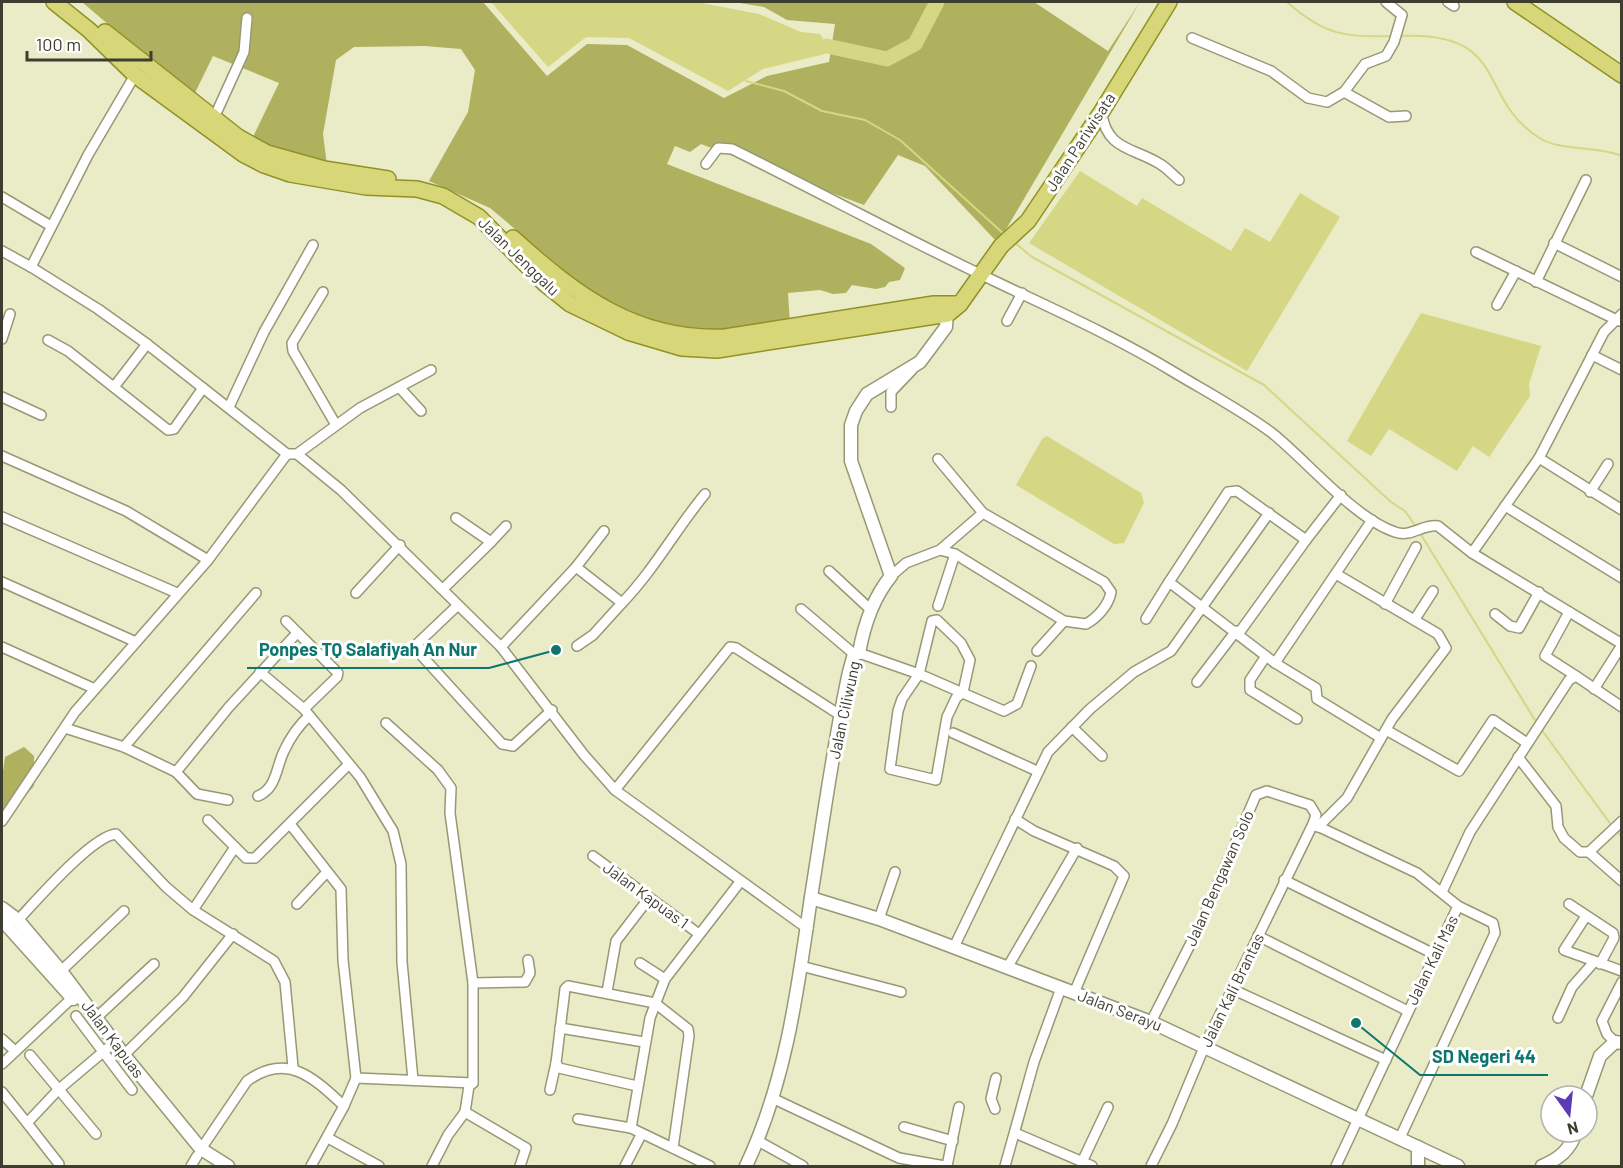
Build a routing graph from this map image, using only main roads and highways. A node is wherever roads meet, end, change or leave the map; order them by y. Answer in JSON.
{"nodes":[{"id":1,"x":54,"y":2,"type":"edge"},
{"id":2,"x":69,"y":2,"type":"edge"},
{"id":3,"x":1169,"y":2,"type":"edge"},
{"id":4,"x":1515,"y":2,"type":"edge"},
{"id":5,"x":93,"y":28,"type":"junction"},
{"id":6,"x":1622,"y":75,"type":"edge"},
{"id":7,"x":437,"y":191,"type":"junction"},
{"id":8,"x":982,"y":275,"type":"joint"}],
"edges":[{"from":1,"to":5,"type":"main road","name":"Jalan Jenggalu"},
{"from":2,"to":5,"type":"main road","name":"Jalan Jenggalu"},
{"from":3,"to":8,"type":"main road","name":"Jalan Pariwisata"},
{"from":4,"to":6,"type":"main road"},
{"from":5,"to":7,"type":"main road","name":"Jalan Jenggalu"},
{"from":5,"to":7,"type":"main road","name":"Jalan Jenggalu"},
{"from":7,"to":8,"type":"main road","name":"Jalan Jenggalu"}]}
